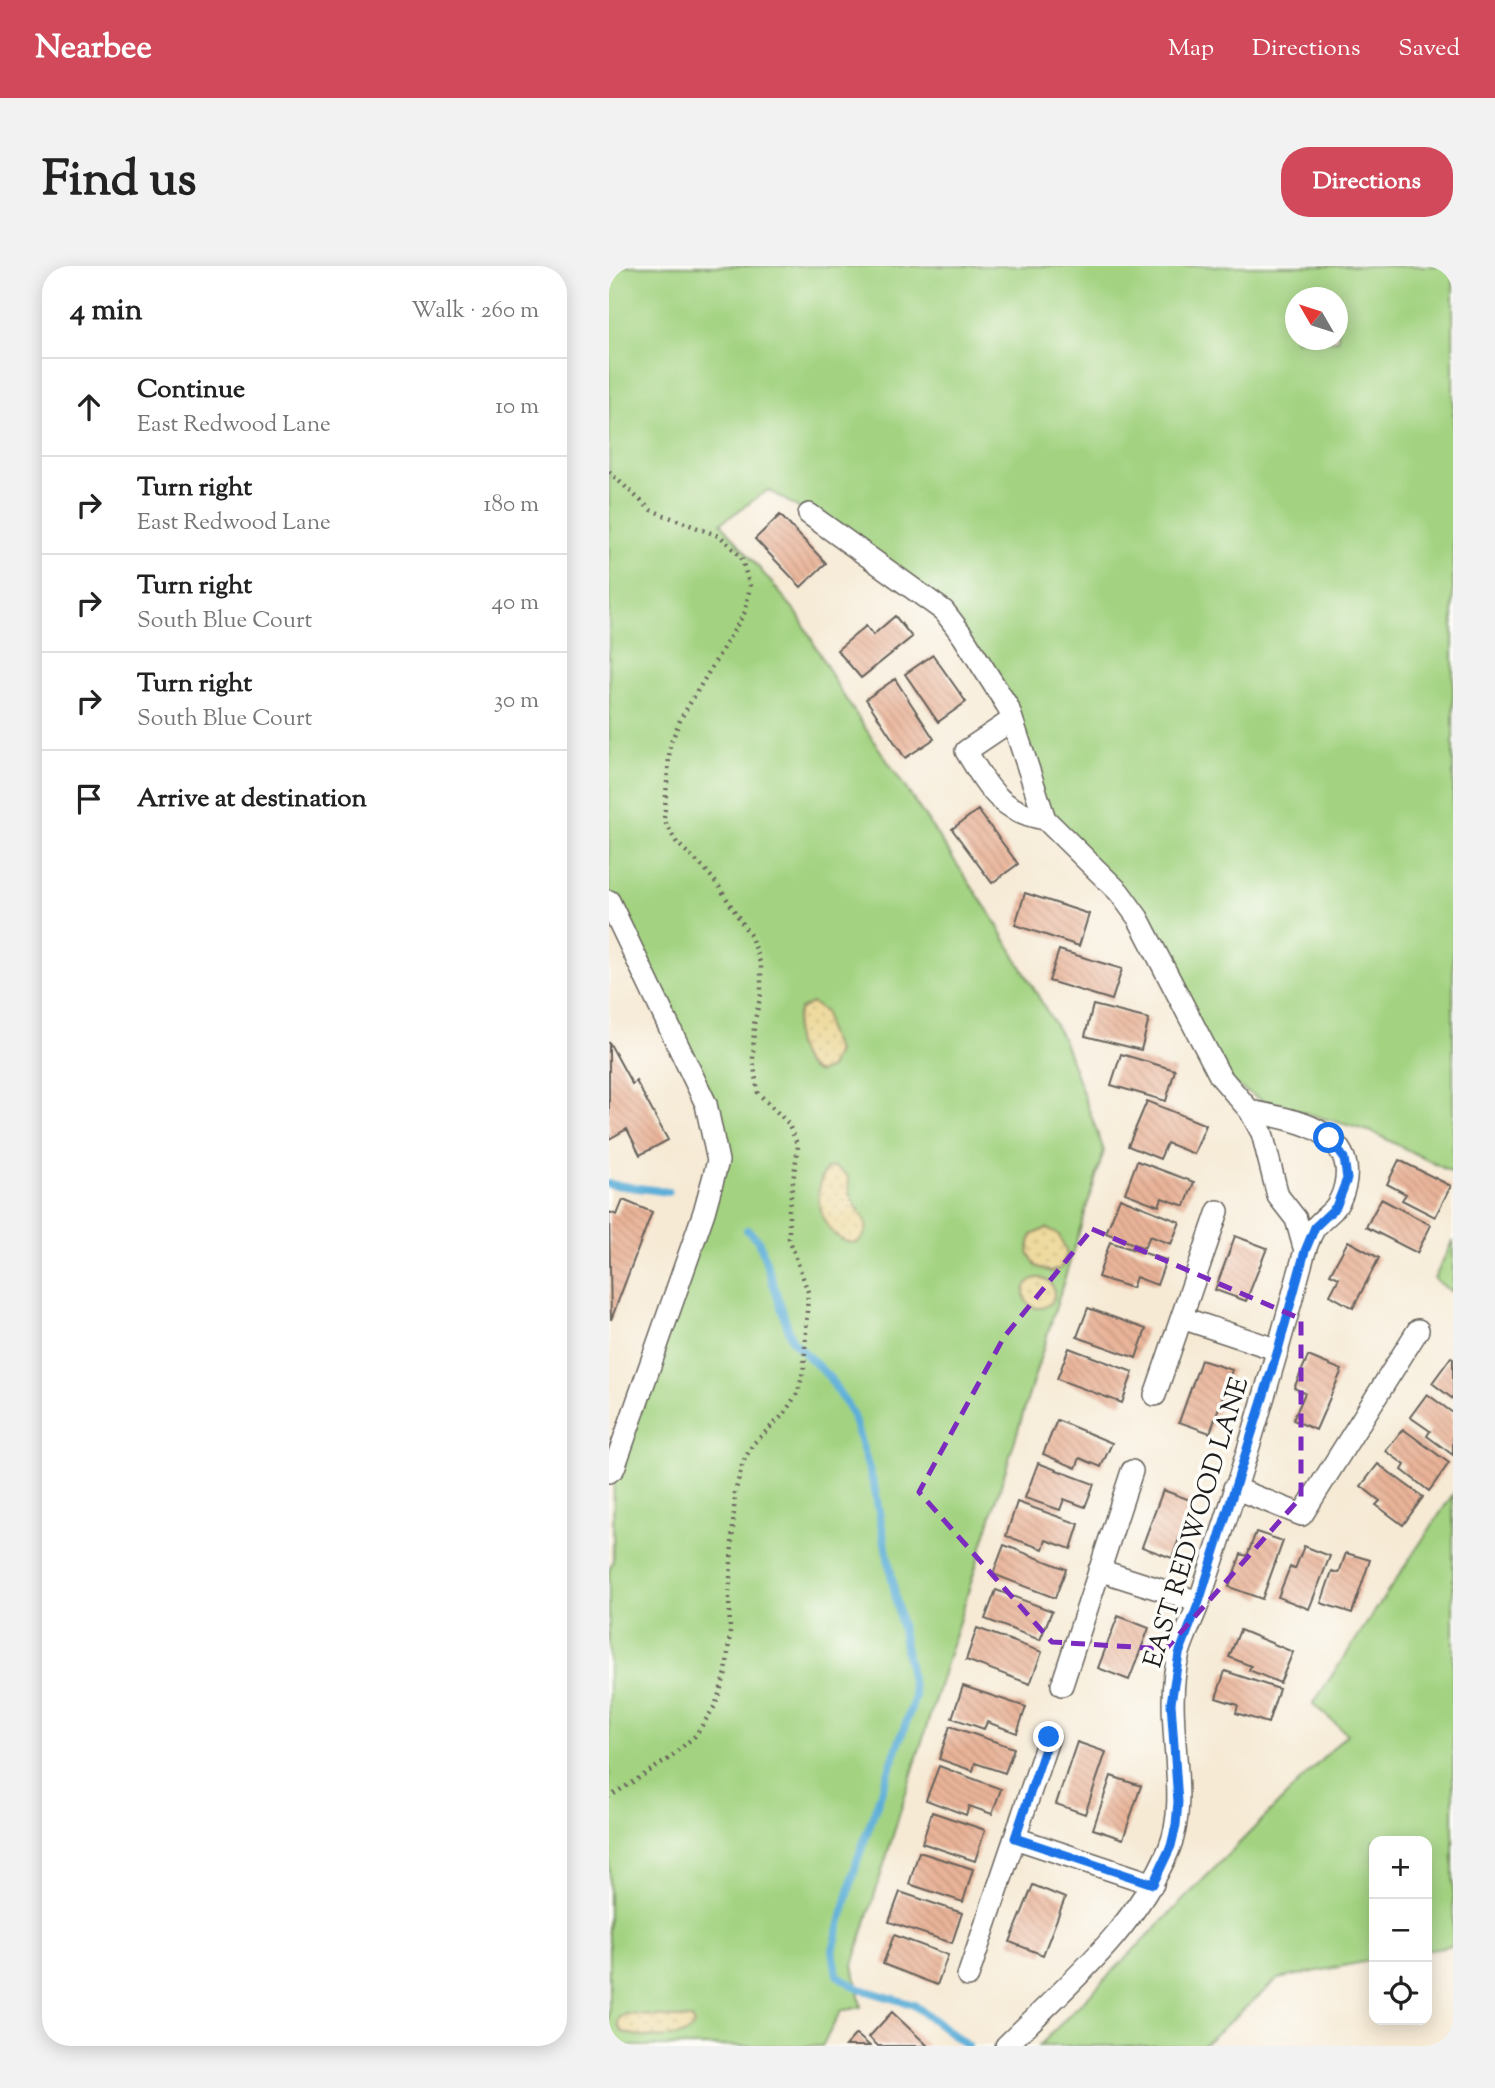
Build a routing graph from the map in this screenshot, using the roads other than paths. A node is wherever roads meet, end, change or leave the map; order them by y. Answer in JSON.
{"nodes":[{"id":1,"x":809,"y":514,"type":"dead end"},
{"id":2,"x":1012,"y":720,"type":"junction"},
{"id":3,"x":1045,"y":819,"type":"junction"},
{"id":4,"x":609,"y":901,"type":"edge"},
{"id":5,"x":1250,"y":1111,"type":"junction"},
{"id":6,"x":1218,"y":1211,"type":"dead end"},
{"id":7,"x":1305,"y":1251,"type":"junction"},
{"id":8,"x":1182,"y":1318,"type":"junction"},
{"id":9,"x":1418,"y":1331,"type":"dead end"},
{"id":10,"x":1278,"y":1350,"type":"junction"},
{"id":11,"x":1155,"y":1395,"type":"dead end"},
{"id":12,"x":1132,"y":1471,"type":"dead end"},
{"id":13,"x":609,"y":1472,"type":"edge"},
{"id":14,"x":1234,"y":1488,"type":"junction"},
{"id":15,"x":1099,"y":1570,"type":"junction"},
{"id":16,"x":1199,"y":1602,"type":"junction"},
{"id":17,"x":1062,"y":1685,"type":"dead end"},
{"id":18,"x":1049,"y":1737,"type":"dead end"},
{"id":19,"x":1015,"y":1838,"type":"junction"},
{"id":20,"x":1153,"y":1884,"type":"junction"},
{"id":21,"x":968,"y":1976,"type":"dead end"},
{"id":22,"x":1006,"y":2046,"type":"edge"}],
"edges":[{"from":1,"to":2,"type":"street"},
{"from":2,"to":3,"type":"street"},
{"from":2,"to":3,"type":"street"},
{"from":3,"to":5,"type":"street"},
{"from":4,"to":13,"type":"street"},
{"from":5,"to":7,"type":"street"},
{"from":5,"to":7,"type":"street","name":"EAST REDWOOD LANE"},
{"from":6,"to":8,"type":"street"},
{"from":7,"to":10,"type":"street","name":"EAST REDWOOD LANE"},
{"from":8,"to":10,"type":"street"},
{"from":8,"to":11,"type":"street"},
{"from":9,"to":14,"type":"street"},
{"from":10,"to":14,"type":"street","name":"EAST REDWOOD LANE"},
{"from":12,"to":15,"type":"street"},
{"from":14,"to":16,"type":"street","name":"EAST REDWOOD LANE"},
{"from":15,"to":16,"type":"street"},
{"from":15,"to":17,"type":"street"},
{"from":16,"to":20,"type":"street","name":"EAST REDWOOD LANE"},
{"from":18,"to":19,"type":"street"},
{"from":19,"to":20,"type":"street"},
{"from":19,"to":21,"type":"street"},
{"from":20,"to":22,"type":"street","name":"EAST REDWOOD LANE"}]}
